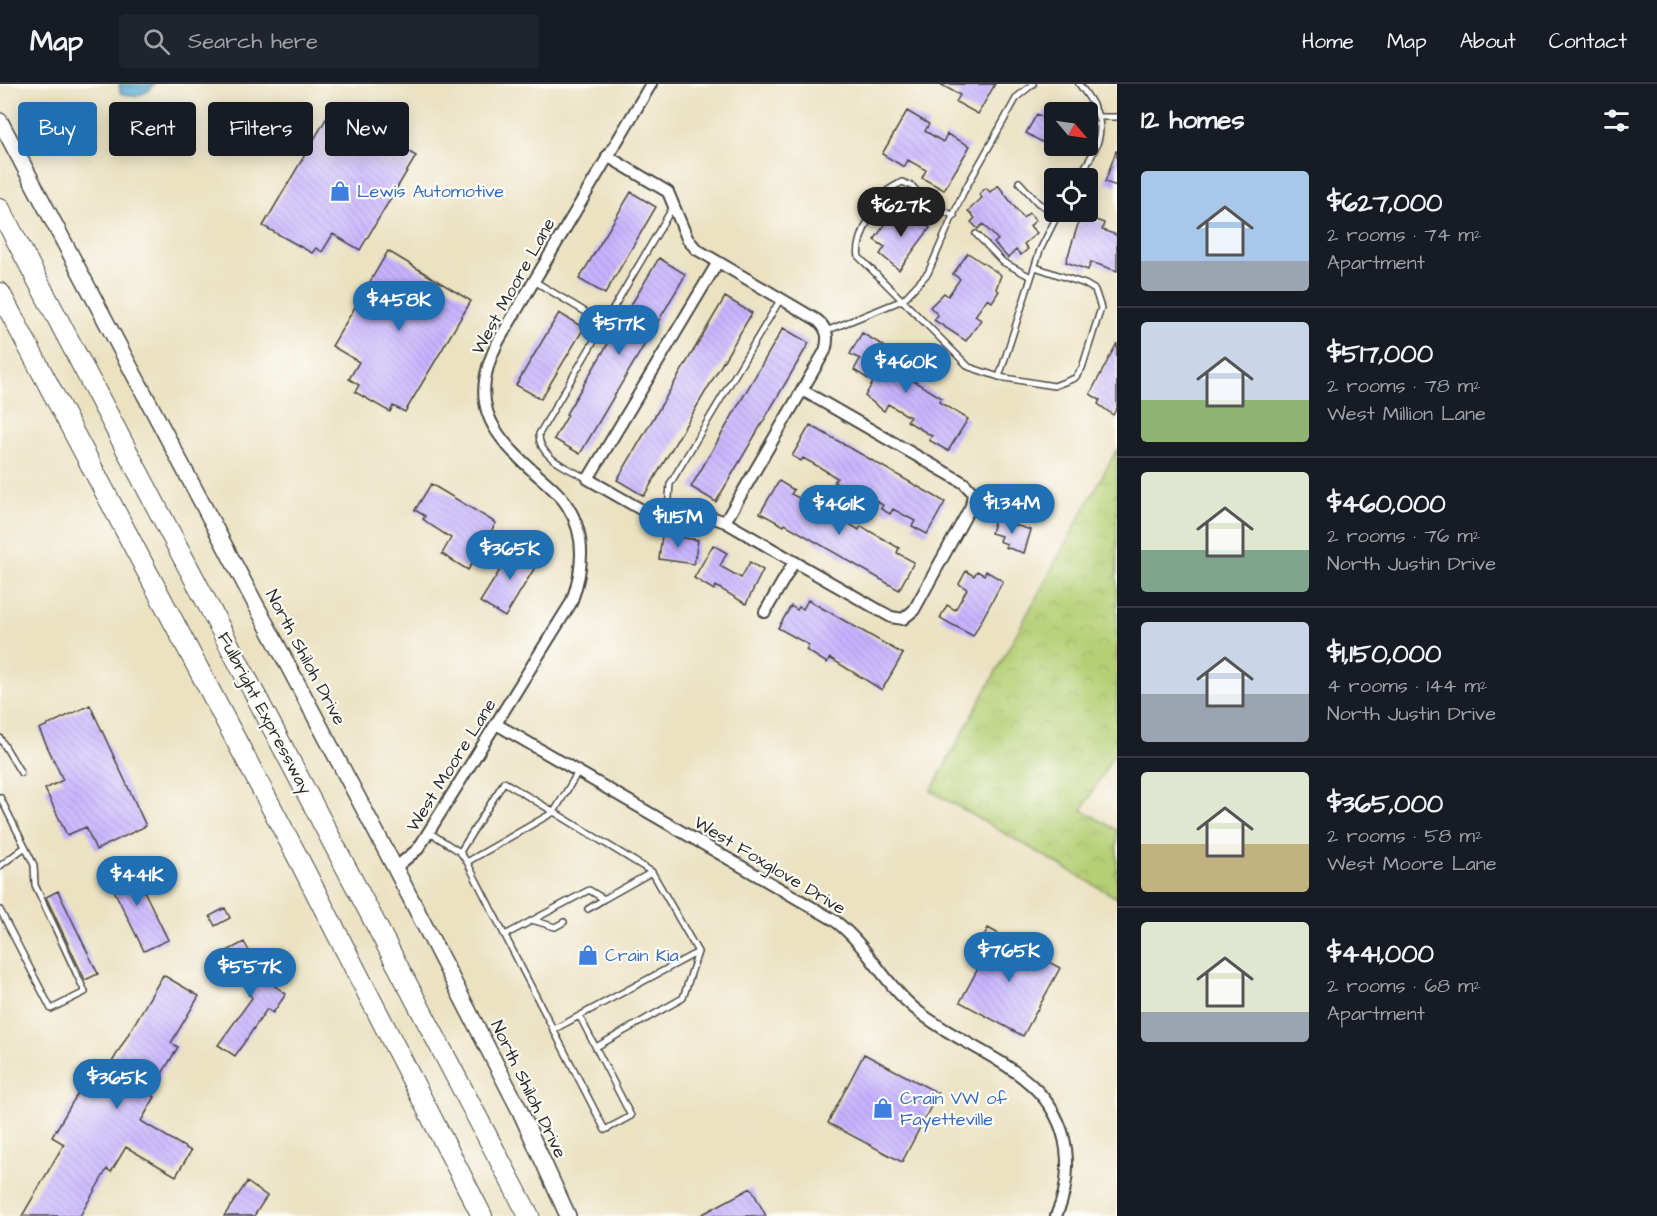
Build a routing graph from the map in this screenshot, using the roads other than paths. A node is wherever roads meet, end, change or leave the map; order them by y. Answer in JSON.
{"nodes":[{"id":1,"x":651,"y":84,"type":"edge"},
{"id":2,"x":1032,"y":84,"type":"edge"},
{"id":3,"x":1079,"y":84,"type":"edge"},
{"id":4,"x":1099,"y":117,"type":"junction"},
{"id":5,"x":1117,"y":117,"type":"edge"},
{"id":6,"x":0,"y":121,"type":"edge"},
{"id":7,"x":607,"y":156,"type":"junction"},
{"id":8,"x":1085,"y":168,"type":"edge"},
{"id":9,"x":1019,"y":182,"type":"dead end"},
{"id":10,"x":675,"y":205,"type":"junction"},
{"id":11,"x":1044,"y":206,"type":"edge"},
{"id":12,"x":0,"y":209,"type":"edge"},
{"id":13,"x":954,"y":216,"type":"junction"},
{"id":14,"x":1055,"y":222,"type":"edge"},
{"id":15,"x":976,"y":234,"type":"dead end"},
{"id":16,"x":718,"y":262,"type":"junction"},
{"id":17,"x":1035,"y":267,"type":"junction"},
{"id":18,"x":1031,"y":277,"type":"junction"},
{"id":19,"x":534,"y":281,"type":"junction"},
{"id":20,"x":0,"y":293,"type":"edge"},
{"id":21,"x":781,"y":299,"type":"junction"},
{"id":22,"x":903,"y":300,"type":"junction"},
{"id":23,"x":604,"y":322,"type":"junction"},
{"id":24,"x":826,"y":331,"type":"junction"},
{"id":25,"x":999,"y":377,"type":"junction"},
{"id":26,"x":802,"y":390,"type":"junction"},
{"id":27,"x":588,"y":479,"type":"junction"},
{"id":28,"x":668,"y":510,"type":"junction"},
{"id":29,"x":725,"y":522,"type":"junction"},
{"id":30,"x":794,"y":562,"type":"junction"},
{"id":31,"x":765,"y":612,"type":"dead end"},
{"id":32,"x":496,"y":724,"type":"junction"},
{"id":33,"x":0,"y":738,"type":"edge"},
{"id":34,"x":578,"y":772,"type":"junction"},
{"id":35,"x":21,"y":773,"type":"dead end"},
{"id":36,"x":0,"y":797,"type":"edge"},
{"id":37,"x":554,"y":812,"type":"junction"},
{"id":38,"x":429,"y":832,"type":"junction"},
{"id":39,"x":25,"y":847,"type":"junction"},
{"id":40,"x":460,"y":852,"type":"junction"},
{"id":41,"x":467,"y":862,"type":"junction"},
{"id":42,"x":0,"y":866,"type":"edge"},
{"id":43,"x":395,"y":868,"type":"junction"},
{"id":44,"x":652,"y":872,"type":"junction"},
{"id":45,"x":604,"y":899,"type":"junction"},
{"id":46,"x":588,"y":909,"type":"dead end"},
{"id":47,"x":0,"y":910,"type":"edge"},
{"id":48,"x":532,"y":920,"type":"junction"},
{"id":49,"x":564,"y":922,"type":"dead end"},
{"id":50,"x":505,"y":935,"type":"junction"},
{"id":51,"x":698,"y":952,"type":"junction"},
{"id":52,"x":580,"y":1017,"type":"junction"},
{"id":53,"x":553,"y":1030,"type":"junction"},
{"id":54,"x":596,"y":1047,"type":"junction"},
{"id":55,"x":482,"y":1216,"type":"edge"},
{"id":56,"x":529,"y":1216,"type":"edge"},
{"id":57,"x":568,"y":1216,"type":"edge"},
{"id":58,"x":1056,"y":1216,"type":"edge"}],
"edges":[{"from":1,"to":7,"type":"street","name":"West Moore Lane"},
{"from":2,"to":13,"type":"lane"},
{"from":3,"to":4,"type":"lane"},
{"from":4,"to":5,"type":"lane"},
{"from":4,"to":8,"type":"lane"},
{"from":6,"to":43,"type":"street","name":"North Shiloh Drive"},
{"from":7,"to":10,"type":"street"},
{"from":7,"to":19,"type":"street","name":"West Moore Lane"},
{"from":9,"to":11,"type":"lane"},
{"from":10,"to":16,"type":"street"},
{"from":10,"to":23,"type":"lane"},
{"from":12,"to":56,"type":"highway","name":"Fulbright Expressway"},
{"from":13,"to":22,"type":"lane"},
{"from":13,"to":22,"type":"lane"},
{"from":14,"to":17,"type":"lane"},
{"from":15,"to":18,"type":"lane"},
{"from":16,"to":21,"type":"street"},
{"from":16,"to":27,"type":"street"},
{"from":17,"to":18,"type":"lane"},
{"from":17,"to":25,"type":"lane"},
{"from":18,"to":25,"type":"lane"},
{"from":19,"to":23,"type":"lane"},
{"from":19,"to":32,"type":"street","name":"West Moore Lane"},
{"from":20,"to":55,"type":"highway"},
{"from":21,"to":24,"type":"street"},
{"from":21,"to":28,"type":"lane"},
{"from":22,"to":24,"type":"lane"},
{"from":22,"to":25,"type":"lane"},
{"from":23,"to":27,"type":"lane"},
{"from":24,"to":26,"type":"street"},
{"from":26,"to":29,"type":"street"},
{"from":26,"to":30,"type":"street"},
{"from":27,"to":28,"type":"street"},
{"from":28,"to":29,"type":"street"},
{"from":29,"to":30,"type":"street"},
{"from":30,"to":31,"type":"street"},
{"from":32,"to":34,"type":"street","name":"West Foxglove Drive"},
{"from":32,"to":38,"type":"street","name":"West Moore Lane"},
{"from":33,"to":35,"type":"lane"},
{"from":34,"to":37,"type":"lane"},
{"from":34,"to":58,"type":"street","name":"West Foxglove Drive"},
{"from":36,"to":39,"type":"lane"},
{"from":37,"to":40,"type":"lane"},
{"from":37,"to":41,"type":"lane"},
{"from":37,"to":44,"type":"lane"},
{"from":38,"to":40,"type":"lane"},
{"from":38,"to":43,"type":"street","name":"West Moore Lane"},
{"from":39,"to":42,"type":"lane"},
{"from":39,"to":47,"type":"lane"},
{"from":40,"to":41,"type":"lane"},
{"from":41,"to":50,"type":"lane"},
{"from":43,"to":57,"type":"street","name":"North Shiloh Drive"},
{"from":44,"to":45,"type":"lane"},
{"from":44,"to":51,"type":"lane"},
{"from":45,"to":46,"type":"lane"},
{"from":45,"to":48,"type":"lane"},
{"from":48,"to":49,"type":"lane"},
{"from":48,"to":50,"type":"lane"},
{"from":50,"to":53,"type":"lane"},
{"from":51,"to":52,"type":"lane"},
{"from":51,"to":54,"type":"lane"},
{"from":52,"to":53,"type":"lane"},
{"from":52,"to":54,"type":"lane"},
{"from":53,"to":54,"type":"lane"}]}
